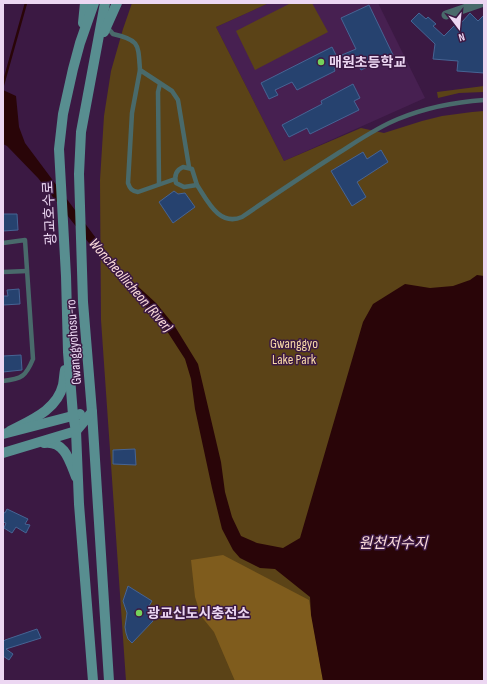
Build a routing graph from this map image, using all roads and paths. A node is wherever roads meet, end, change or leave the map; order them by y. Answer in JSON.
{"nodes":[{"id":1,"x":85,"y":3,"type":"edge"},
{"id":2,"x":94,"y":3,"type":"edge"},
{"id":3,"x":105,"y":3,"type":"edge"},
{"id":4,"x":116,"y":3,"type":"edge"},
{"id":5,"x":481,"y":3,"type":"edge"},
{"id":6,"x":446,"y":15,"type":"dead end"},
{"id":7,"x":107,"y":26,"type":"junction"},
{"id":8,"x":80,"y":43,"type":"junction"},
{"id":9,"x":97,"y":49,"type":"junction"},
{"id":10,"x":140,"y":70,"type":"junction"},
{"id":11,"x":160,"y":84,"type":"junction"},
{"id":12,"x":484,"y":100,"type":"edge"},
{"id":13,"x":189,"y":167,"type":"junction"},
{"id":14,"x":175,"y":179,"type":"junction"},
{"id":15,"x":158,"y":184,"type":"junction"},
{"id":16,"x":197,"y":185,"type":"junction"},
{"id":17,"x":3,"y":243,"type":"edge"},
{"id":18,"x":27,"y":271,"type":"junction"},
{"id":19,"x":3,"y":272,"type":"edge"},
{"id":20,"x":66,"y":276,"type":"joint"},
{"id":21,"x":68,"y":352,"type":"junction"},
{"id":22,"x":3,"y":381,"type":"edge"},
{"id":23,"x":92,"y":412,"type":"junction"},
{"id":24,"x":73,"y":415,"type":"junction"},
{"id":25,"x":76,"y":431,"type":"junction"},
{"id":26,"x":7,"y":433,"type":"edge"},
{"id":27,"x":30,"y":445,"type":"junction"},
{"id":28,"x":3,"y":453,"type":"edge"},
{"id":29,"x":79,"y":486,"type":"junction"},
{"id":30,"x":93,"y":681,"type":"edge"},
{"id":31,"x":109,"y":681,"type":"edge"}],
"edges":[{"from":1,"to":8,"type":"main road"},
{"from":2,"to":8,"type":"main road"},
{"from":3,"to":9,"type":"main road","name":"Gwanggyohosu-ro"},
{"from":4,"to":7,"type":"main road"},
{"from":5,"to":6,"type":"street"},
{"from":7,"to":9,"type":"main road"},
{"from":7,"to":10,"type":"lane"},
{"from":8,"to":20,"type":"main road","name":"광교호수로"},
{"from":9,"to":23,"type":"main road","name":"Gwanggyohosu-ro"},
{"from":10,"to":11,"type":"lane"},
{"from":10,"to":15,"type":"lane"},
{"from":11,"to":13,"type":"lane"},
{"from":11,"to":15,"type":"lane"},
{"from":12,"to":16,"type":"lane"},
{"from":13,"to":14,"type":"lane"},
{"from":13,"to":16,"type":"lane"},
{"from":14,"to":15,"type":"lane"},
{"from":14,"to":16,"type":"lane"},
{"from":17,"to":18,"type":"lane"},
{"from":18,"to":19,"type":"lane"},
{"from":18,"to":22,"type":"lane"},
{"from":20,"to":21,"type":"main road","name":"Gwanggyohosu-ro"},
{"from":21,"to":24,"type":"main road","name":"Gwanggyohosu-ro"},
{"from":21,"to":26,"type":"main road"},
{"from":23,"to":24,"type":"main road"},
{"from":23,"to":25,"type":"main road"},
{"from":23,"to":31,"type":"main road","name":"Gwanggyohosu-ro"},
{"from":24,"to":25,"type":"main road","name":"Gwanggyohosu-ro"},
{"from":24,"to":26,"type":"main road"},
{"from":25,"to":27,"type":"main road"},
{"from":25,"to":29,"type":"main road","name":"Gwanggyohosu-ro"},
{"from":27,"to":28,"type":"main road"},
{"from":27,"to":29,"type":"main road"},
{"from":29,"to":30,"type":"main road","name":"Gwanggyohosu-ro"}]}
